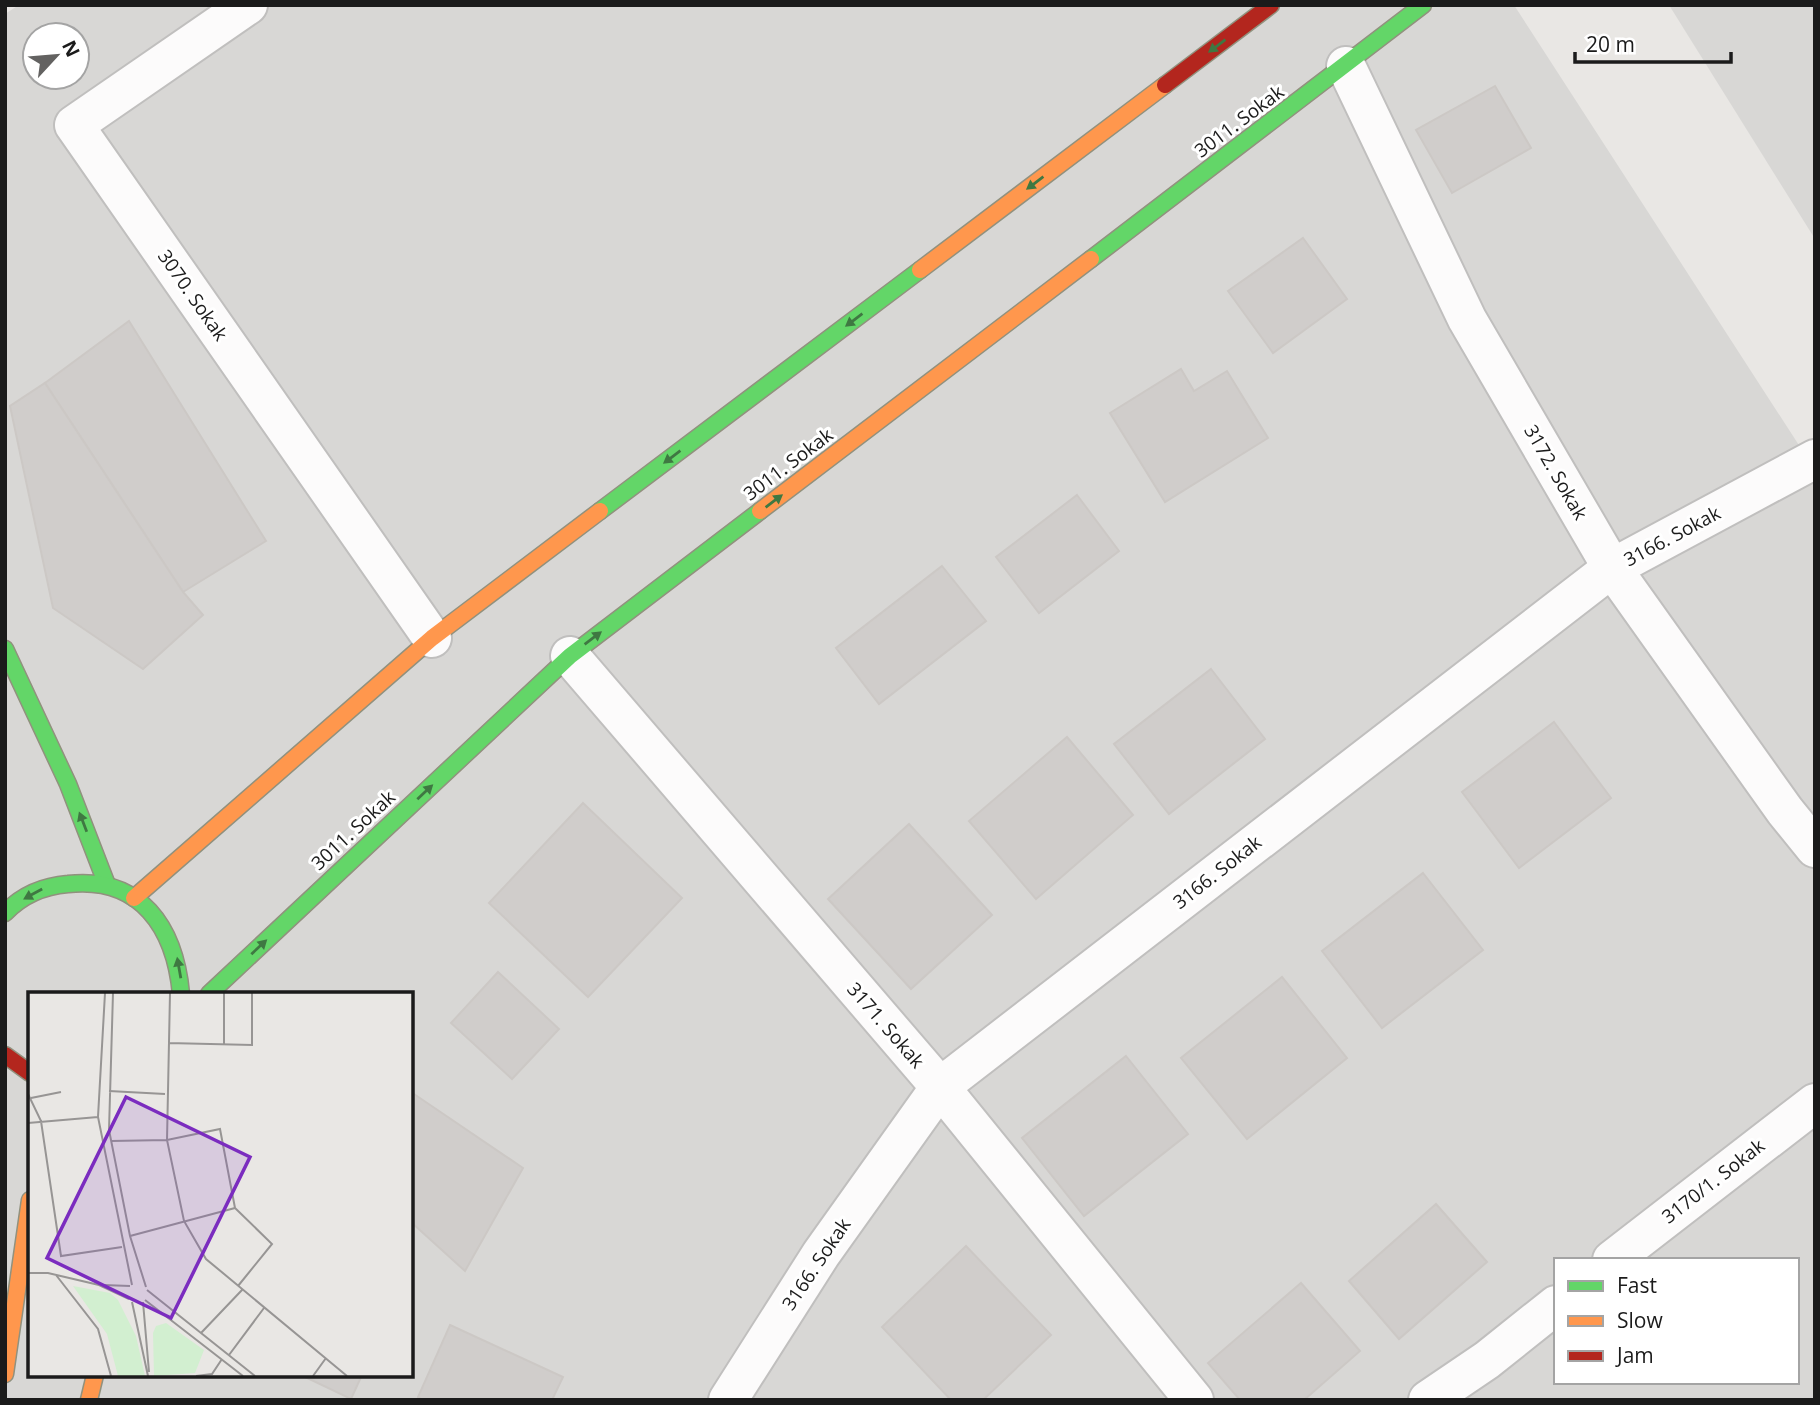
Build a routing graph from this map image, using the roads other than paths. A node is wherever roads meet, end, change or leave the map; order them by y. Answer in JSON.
{"nodes":[{"id":1,"x":248,"y":5,"type":"edge"},
{"id":2,"x":1271,"y":5,"type":"edge"},
{"id":3,"x":1423,"y":5,"type":"edge"},
{"id":4,"x":1346,"y":66,"type":"junction"},
{"id":5,"x":1815,"y":459,"type":"edge"},
{"id":6,"x":1612,"y":568,"type":"junction"},
{"id":7,"x":432,"y":638,"type":"junction"},
{"id":8,"x":5,"y":649,"type":"edge"},
{"id":9,"x":570,"y":656,"type":"junction"},
{"id":10,"x":1815,"y":848,"type":"edge"},
{"id":11,"x":107,"y":885,"type":"junction"},
{"id":12,"x":134,"y":898,"type":"junction"},
{"id":13,"x":5,"y":913,"type":"edge"},
{"id":14,"x":181,"y":992,"type":"edge"},
{"id":15,"x":211,"y":992,"type":"edge"},
{"id":16,"x":5,"y":1055,"type":"edge"},
{"id":17,"x":26,"y":1071,"type":"edge"},
{"id":18,"x":5,"y":1079,"type":"edge"},
{"id":19,"x":940,"y":1087,"type":"junction"},
{"id":20,"x":1815,"y":1103,"type":"edge"},
{"id":21,"x":28,"y":1213,"type":"edge"},
{"id":22,"x":1615,"y":1258,"type":"edge"},
{"id":23,"x":1554,"y":1307,"type":"edge"},
{"id":24,"x":5,"y":1374,"type":"edge"},
{"id":25,"x":95,"y":1377,"type":"edge"},
{"id":26,"x":89,"y":1400,"type":"edge"},
{"id":27,"x":728,"y":1400,"type":"edge"},
{"id":28,"x":1194,"y":1400,"type":"edge"},
{"id":29,"x":1428,"y":1400,"type":"edge"}],
"edges":[{"from":1,"to":7,"type":"street","name":"3070. Sokak"},
{"from":2,"to":7,"type":"street","one_way":true},
{"from":3,"to":4,"type":"street","name":"3011. Sokak"},
{"from":4,"to":6,"type":"street","name":"3172. Sokak"},
{"from":9,"to":4,"type":"street","name":"3011. Sokak","one_way":true},
{"from":5,"to":6,"type":"street","name":"3166. Sokak"},
{"from":6,"to":10,"type":"street","name":"3172. Sokak"},
{"from":6,"to":19,"type":"street","name":"3166. Sokak"},
{"from":7,"to":12,"type":"street"},
{"from":11,"to":8,"type":"street","one_way":true},
{"from":15,"to":9,"type":"street","name":"3011. Sokak","one_way":true},
{"from":9,"to":19,"type":"street","name":"3171. Sokak"},
{"from":11,"to":12,"type":"street"},
{"from":11,"to":13,"type":"street","one_way":true},
{"from":14,"to":12,"type":"street","one_way":true},
{"from":16,"to":17,"type":"street"},
{"from":17,"to":18,"type":"street"},
{"from":19,"to":27,"type":"street","name":"3166. Sokak"},
{"from":19,"to":28,"type":"street","name":"3171. Sokak"},
{"from":20,"to":22,"type":"street","name":"3170/1. Sokak"},
{"from":21,"to":24,"type":"street"},
{"from":23,"to":29,"type":"street"},
{"from":25,"to":26,"type":"street"}]}
